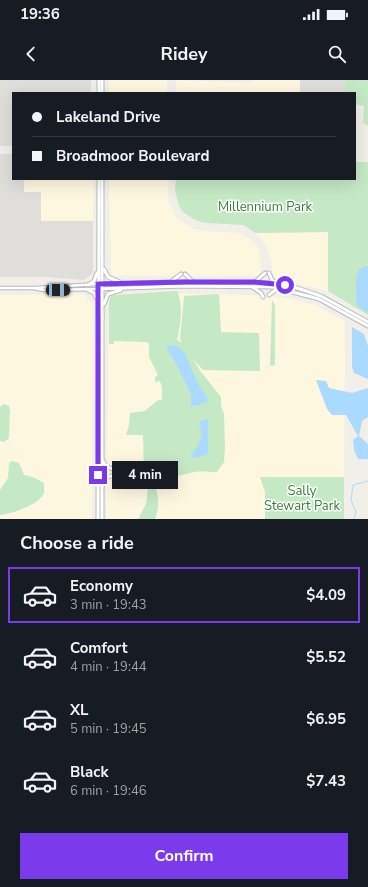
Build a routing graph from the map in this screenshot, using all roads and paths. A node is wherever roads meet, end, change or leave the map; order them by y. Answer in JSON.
{"nodes":[{"id":1,"x":98,"y":80,"type":"edge"},
{"id":2,"x":102,"y":80,"type":"edge"},
{"id":3,"x":99,"y":92,"type":"edge"},
{"id":4,"x":102,"y":92,"type":"edge"},
{"id":5,"x":99,"y":180,"type":"edge"},
{"id":6,"x":102,"y":180,"type":"edge"},
{"id":7,"x":98,"y":268,"type":"junction"},
{"id":8,"x":103,"y":268,"type":"junction"},
{"id":9,"x":171,"y":282,"type":"junction"},
{"id":10,"x":194,"y":282,"type":"junction"},
{"id":11,"x":133,"y":283,"type":"junction"},
{"id":12,"x":98,"y":284,"type":"junction"},
{"id":13,"x":103,"y":284,"type":"junction"},
{"id":14,"x":88,"y":285,"type":"junction"},
{"id":15,"x":254,"y":285,"type":"junction"},
{"id":16,"x":278,"y":286,"type":"junction"},
{"id":17,"x":143,"y":287,"type":"junction"},
{"id":18,"x":0,"y":288,"type":"edge"},
{"id":19,"x":35,"y":288,"type":"junction"},
{"id":20,"x":86,"y":289,"type":"junction"},
{"id":21,"x":101,"y":289,"type":"junction"},
{"id":22,"x":268,"y":295,"type":"dead end"},
{"id":23,"x":263,"y":297,"type":"dead end"},
{"id":24,"x":98,"y":304,"type":"junction"},
{"id":25,"x":103,"y":307,"type":"junction"},
{"id":26,"x":104,"y":322,"type":"junction"},
{"id":27,"x":368,"y":322,"type":"edge"},
{"id":28,"x":368,"y":326,"type":"edge"},
{"id":29,"x":102,"y":459,"type":"junction"},
{"id":30,"x":119,"y":472,"type":"dead end"},
{"id":31,"x":114,"y":475,"type":"dead end"},
{"id":32,"x":102,"y":486,"type":"junction"},
{"id":33,"x":98,"y":519,"type":"edge"},
{"id":34,"x":102,"y":519,"type":"edge"}],
"edges":[{"from":1,"to":3,"type":"main road"},
{"from":2,"to":4,"type":"main road"},
{"from":5,"to":7,"type":"main road"},
{"from":6,"to":8,"type":"main road"},
{"from":7,"to":12,"type":"main road"},
{"from":7,"to":14,"type":"main road"},
{"from":8,"to":11,"type":"main road"},
{"from":8,"to":13,"type":"main road"},
{"from":9,"to":10,"type":"main road"},
{"from":9,"to":10,"type":"main road"},
{"from":9,"to":11,"type":"main road"},
{"from":10,"to":15,"type":"main road"},
{"from":11,"to":13,"type":"main road"},
{"from":12,"to":13,"type":"main road"},
{"from":12,"to":14,"type":"street"},
{"from":12,"to":21,"type":"main road"},
{"from":13,"to":21,"type":"main road"},
{"from":14,"to":19,"type":"street"},
{"from":15,"to":16,"type":"main road"},
{"from":15,"to":16,"type":"main road"},
{"from":15,"to":17,"type":"main road"},
{"from":15,"to":23,"type":"main road"},
{"from":16,"to":22,"type":"main road"},
{"from":16,"to":27,"type":"main road"},
{"from":16,"to":28,"type":"main road"},
{"from":17,"to":21,"type":"main road"},
{"from":17,"to":25,"type":"main road"},
{"from":18,"to":19,"type":"street"},
{"from":19,"to":20,"type":"street"},
{"from":20,"to":21,"type":"street"},
{"from":20,"to":24,"type":"main road"},
{"from":21,"to":24,"type":"main road"},
{"from":21,"to":25,"type":"main road"},
{"from":21,"to":26,"type":"main road"},
{"from":24,"to":33,"type":"main road"},
{"from":25,"to":26,"type":"main road"},
{"from":26,"to":29,"type":"main road"},
{"from":29,"to":30,"type":"main road"},
{"from":29,"to":32,"type":"main road"},
{"from":31,"to":32,"type":"main road"},
{"from":32,"to":34,"type":"main road"}]}
